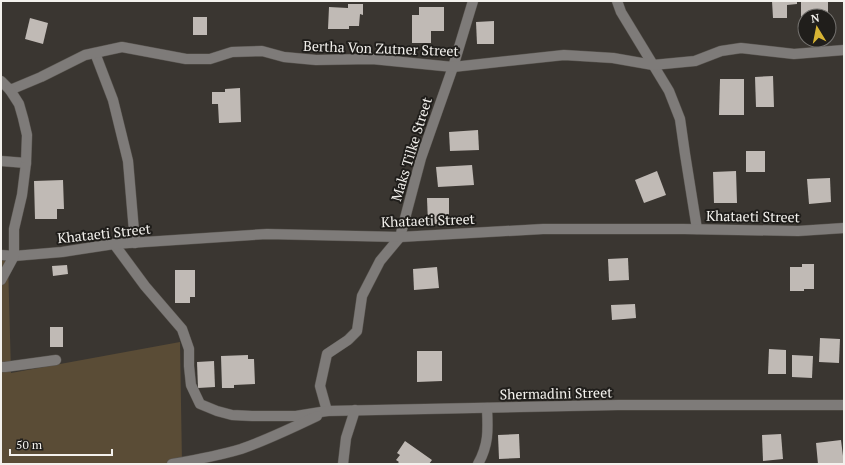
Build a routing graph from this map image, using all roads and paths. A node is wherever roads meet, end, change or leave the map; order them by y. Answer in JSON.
{"nodes":[{"id":1,"x":473,"y":1,"type":"edge"},
{"id":2,"x":617,"y":1,"type":"edge"},
{"id":3,"x":844,"y":50,"type":"edge"},
{"id":4,"x":95,"y":53,"type":"junction"},
{"id":5,"x":654,"y":65,"type":"junction"},
{"id":6,"x":453,"y":67,"type":"junction"},
{"id":7,"x":1,"y":81,"type":"edge"},
{"id":8,"x":10,"y":90,"type":"junction"},
{"id":9,"x":1,"y":161,"type":"edge"},
{"id":10,"x":26,"y":163,"type":"junction"},
{"id":11,"x":844,"y":228,"type":"edge"},
{"id":12,"x":697,"y":229,"type":"junction"},
{"id":13,"x":400,"y":237,"type":"junction"},
{"id":14,"x":135,"y":243,"type":"junction"},
{"id":15,"x":114,"y":244,"type":"junction"},
{"id":16,"x":1,"y":255,"type":"edge"},
{"id":17,"x":14,"y":256,"type":"junction"},
{"id":18,"x":1,"y":280,"type":"edge"},
{"id":19,"x":56,"y":360,"type":"dead end"},
{"id":20,"x":1,"y":367,"type":"edge"},
{"id":21,"x":844,"y":405,"type":"edge"},
{"id":22,"x":487,"y":408,"type":"junction"},
{"id":23,"x":355,"y":410,"type":"junction"},
{"id":24,"x":327,"y":411,"type":"junction"},
{"id":25,"x":172,"y":464,"type":"edge"},
{"id":26,"x":343,"y":464,"type":"edge"},
{"id":27,"x":478,"y":464,"type":"edge"}],
"edges":[{"from":1,"to":6,"type":"street","name":"Maks Tilke Street"},
{"from":2,"to":5,"type":"street"},
{"from":3,"to":5,"type":"street","name":"Bertha Von Zutner Street"},
{"from":4,"to":6,"type":"street","name":"Bertha Von Zutner Street"},
{"from":4,"to":8,"type":"street","name":"Bertha Von Zutner Street"},
{"from":4,"to":14,"type":"street"},
{"from":5,"to":6,"type":"street","name":"Bertha Von Zutner Street"},
{"from":5,"to":12,"type":"street"},
{"from":6,"to":13,"type":"street","name":"Maks Tilke Street"},
{"from":7,"to":8,"type":"street"},
{"from":8,"to":10,"type":"street"},
{"from":9,"to":10,"type":"street"},
{"from":10,"to":17,"type":"street"},
{"from":11,"to":12,"type":"street","name":"Khataeti Street"},
{"from":12,"to":13,"type":"street","name":"Khataeti Street"},
{"from":13,"to":14,"type":"street","name":"Khataeti Street"},
{"from":13,"to":24,"type":"street","name":"Maks Tilke Street"},
{"from":14,"to":15,"type":"street","name":"Khataeti Street"},
{"from":15,"to":17,"type":"street","name":"Khataeti Street"},
{"from":15,"to":24,"type":"street","name":"Shermadini Street"},
{"from":16,"to":17,"type":"street","name":"Khataeti Street"},
{"from":17,"to":18,"type":"street"},
{"from":19,"to":20,"type":"street"},
{"from":21,"to":22,"type":"street","name":"Shermadini Street"},
{"from":22,"to":23,"type":"street","name":"Shermadini Street"},
{"from":22,"to":27,"type":"street"},
{"from":23,"to":24,"type":"street","name":"Shermadini Street"},
{"from":23,"to":26,"type":"street"},
{"from":24,"to":25,"type":"street"}]}
